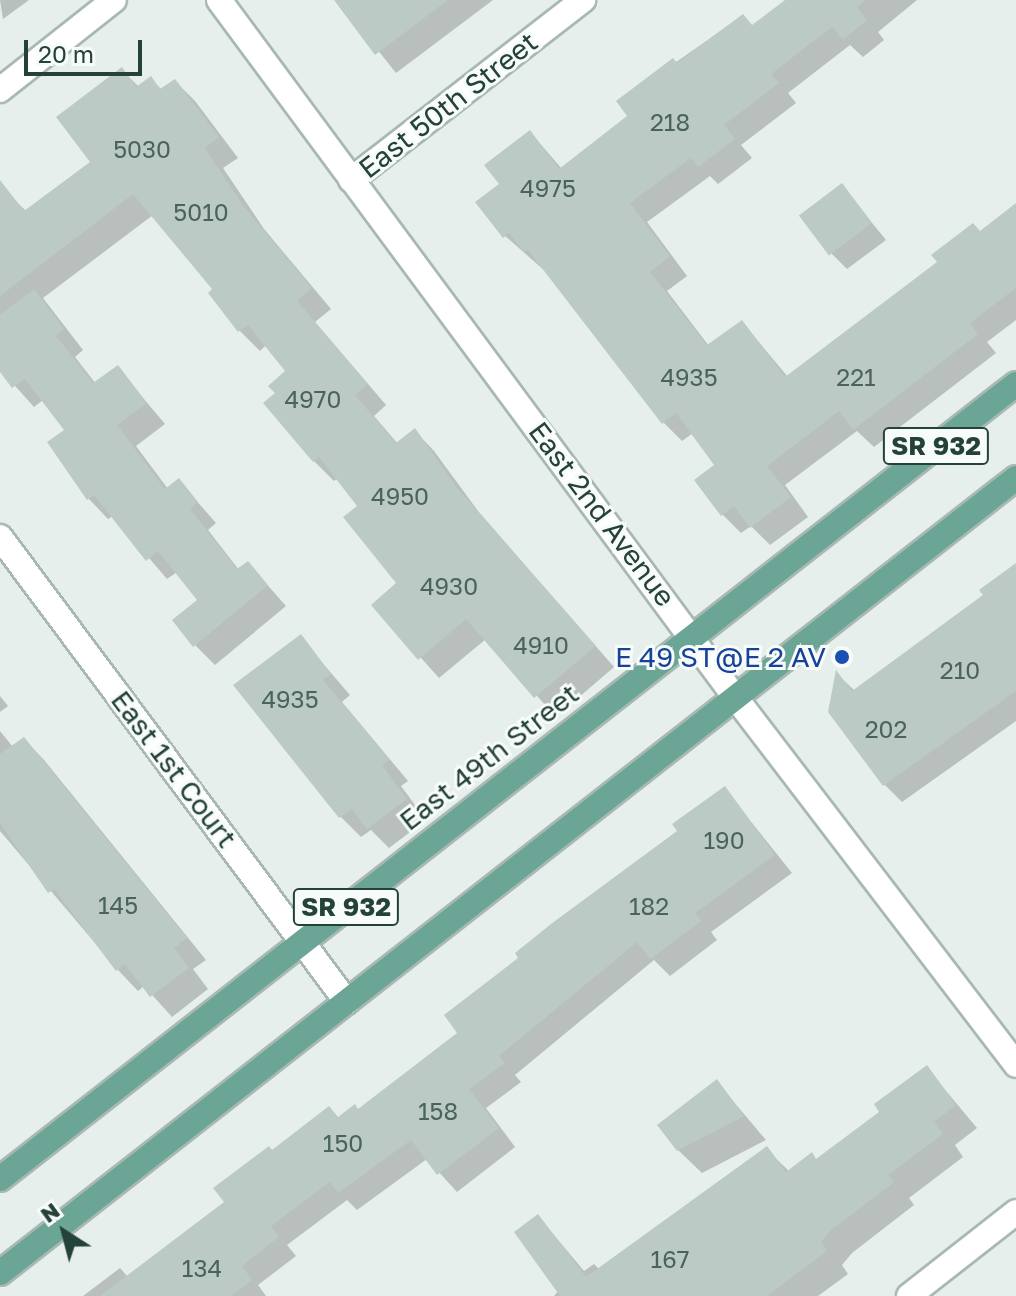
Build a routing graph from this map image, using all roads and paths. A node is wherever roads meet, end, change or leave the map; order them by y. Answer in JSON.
{"nodes":[{"id":1,"x":114,"y":0,"type":"edge"},
{"id":2,"x":219,"y":0,"type":"edge"},
{"id":3,"x":583,"y":0,"type":"edge"},
{"id":4,"x":0,"y":90,"type":"edge"},
{"id":5,"x":351,"y":180,"type":"junction"},
{"id":6,"x":1016,"y":384,"type":"edge"},
{"id":7,"x":1016,"y":478,"type":"edge"},
{"id":8,"x":0,"y":537,"type":"edge"},
{"id":9,"x":694,"y":637,"type":"junction"},
{"id":10,"x":735,"y":697,"type":"junction"},
{"id":11,"x":303,"y":941,"type":"junction"},
{"id":12,"x":347,"y":1002,"type":"junction"},
{"id":13,"x":1016,"y":1065,"type":"edge"},
{"id":14,"x":0,"y":1179,"type":"edge"},
{"id":15,"x":1016,"y":1212,"type":"edge"},
{"id":16,"x":0,"y":1273,"type":"edge"},
{"id":17,"x":909,"y":1296,"type":"edge"}],
"edges":[{"from":1,"to":4,"type":"street"},
{"from":2,"to":5,"type":"street","name":"East 2nd Avenue"},
{"from":3,"to":5,"type":"street","name":"East 50th Street"},
{"from":5,"to":9,"type":"street","name":"East 2nd Avenue"},
{"from":6,"to":9,"type":"main road","name":"East 49th Street","number":"SR 932"},
{"from":7,"to":10,"type":"main road","number":"SR 932"},
{"from":8,"to":11,"type":"street","name":"East 1st Court"},
{"from":9,"to":10,"type":"street","name":"East 2nd Avenue"},
{"from":9,"to":11,"type":"main road","name":"East 49th Street","number":"SR 932"},
{"from":10,"to":12,"type":"main road","number":"SR 932"},
{"from":10,"to":13,"type":"street","name":"East 2nd Avenue"},
{"from":11,"to":12,"type":"street","name":"East 1st Court"},
{"from":11,"to":14,"type":"main road","name":"East 49th Street","number":"SR 932"},
{"from":12,"to":16,"type":"main road","number":"SR 932"},
{"from":15,"to":17,"type":"street"}]}
